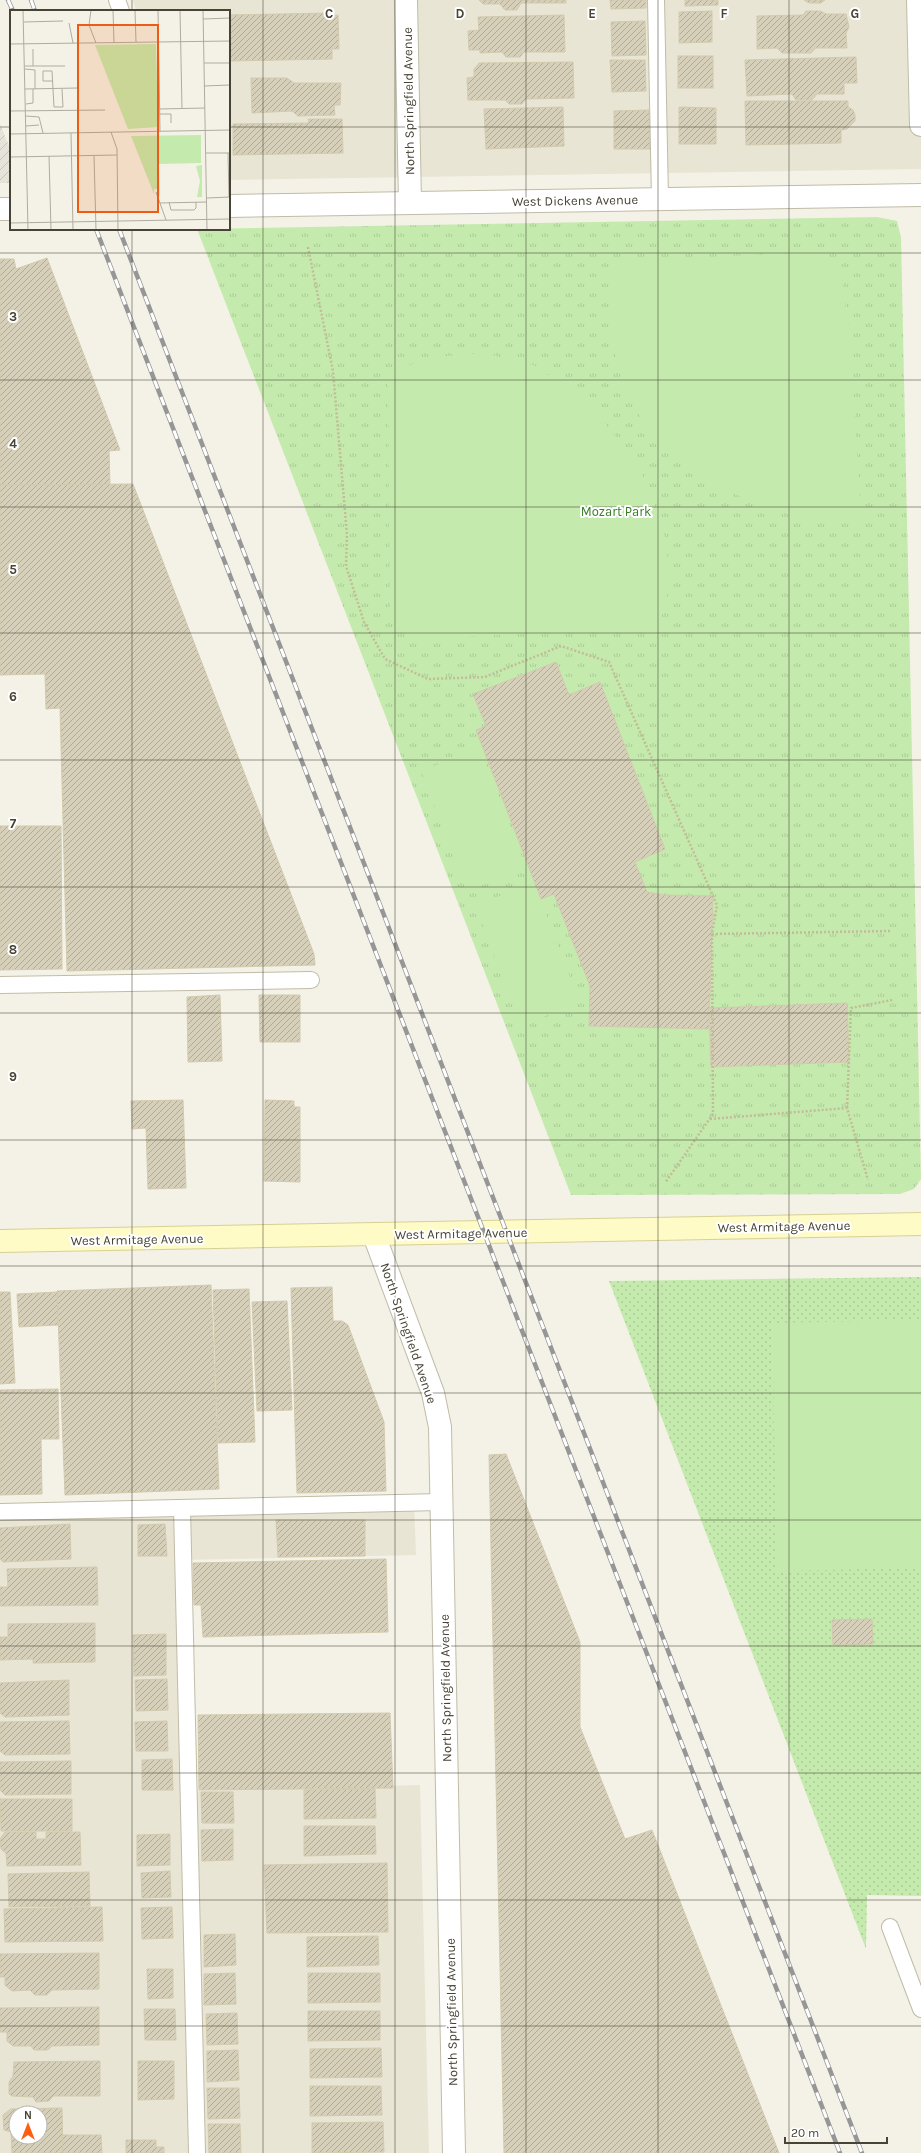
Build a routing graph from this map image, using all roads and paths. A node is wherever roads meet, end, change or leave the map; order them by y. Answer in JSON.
{"nodes":[{"id":1,"x":117,"y":0,"type":"edge"},
{"id":2,"x":406,"y":0,"type":"edge"},
{"id":3,"x":656,"y":0,"type":"edge"},
{"id":4,"x":918,"y":0,"type":"edge"},
{"id":5,"x":121,"y":10,"type":"edge"},
{"id":6,"x":921,"y":125,"type":"edge"},
{"id":7,"x":921,"y":195,"type":"edge"},
{"id":8,"x":660,"y":199,"type":"junction"},
{"id":9,"x":410,"y":203,"type":"junction"},
{"id":10,"x":230,"y":206,"type":"edge"},
{"id":11,"x":308,"y":247,"type":"dead end"},
{"id":12,"x":891,"y":931,"type":"dead end"},
{"id":13,"x":712,"y":934,"type":"junction"},
{"id":14,"x":311,"y":980,"type":"dead end"},
{"id":15,"x":0,"y":985,"type":"edge"},
{"id":16,"x":892,"y":1000,"type":"dead end"},
{"id":17,"x":847,"y":1108,"type":"junction"},
{"id":18,"x":709,"y":1119,"type":"junction"},
{"id":19,"x":868,"y":1180,"type":"dead end"},
{"id":20,"x":665,"y":1183,"type":"dead end"},
{"id":21,"x":921,"y":1224,"type":"edge"},
{"id":22,"x":374,"y":1235,"type":"junction"},
{"id":23,"x":0,"y":1241,"type":"edge"},
{"id":24,"x":442,"y":1502,"type":"junction"},
{"id":25,"x":182,"y":1508,"type":"junction"},
{"id":26,"x":0,"y":1512,"type":"edge"},
{"id":27,"x":890,"y":1927,"type":"dead end"},
{"id":28,"x":921,"y":2009,"type":"edge"},
{"id":29,"x":197,"y":2153,"type":"edge"},
{"id":30,"x":454,"y":2153,"type":"edge"}],
"edges":[{"from":1,"to":5,"type":"lane"},
{"from":2,"to":9,"type":"street","name":"North Springfield Avenue"},
{"from":3,"to":8,"type":"lane"},
{"from":4,"to":6,"type":"street"},
{"from":7,"to":8,"type":"street","name":"West Dickens Avenue"},
{"from":8,"to":9,"type":"street","name":"West Dickens Avenue"},
{"from":9,"to":10,"type":"street","name":"West Dickens Avenue"},
{"from":11,"to":13,"type":"path"},
{"from":12,"to":13,"type":"path"},
{"from":13,"to":18,"type":"path"},
{"from":14,"to":15,"type":"lane"},
{"from":16,"to":17,"type":"path"},
{"from":17,"to":18,"type":"path"},
{"from":17,"to":19,"type":"path"},
{"from":18,"to":20,"type":"path"},
{"from":21,"to":22,"type":"main road","name":"West Armitage Avenue"},
{"from":22,"to":23,"type":"main road","name":"West Armitage Avenue"},
{"from":22,"to":24,"type":"street","name":"North Springfield Avenue"},
{"from":24,"to":25,"type":"lane"},
{"from":24,"to":30,"type":"street","name":"North Springfield Avenue"},
{"from":25,"to":26,"type":"lane"},
{"from":25,"to":29,"type":"lane"},
{"from":27,"to":28,"type":"lane"}]}
